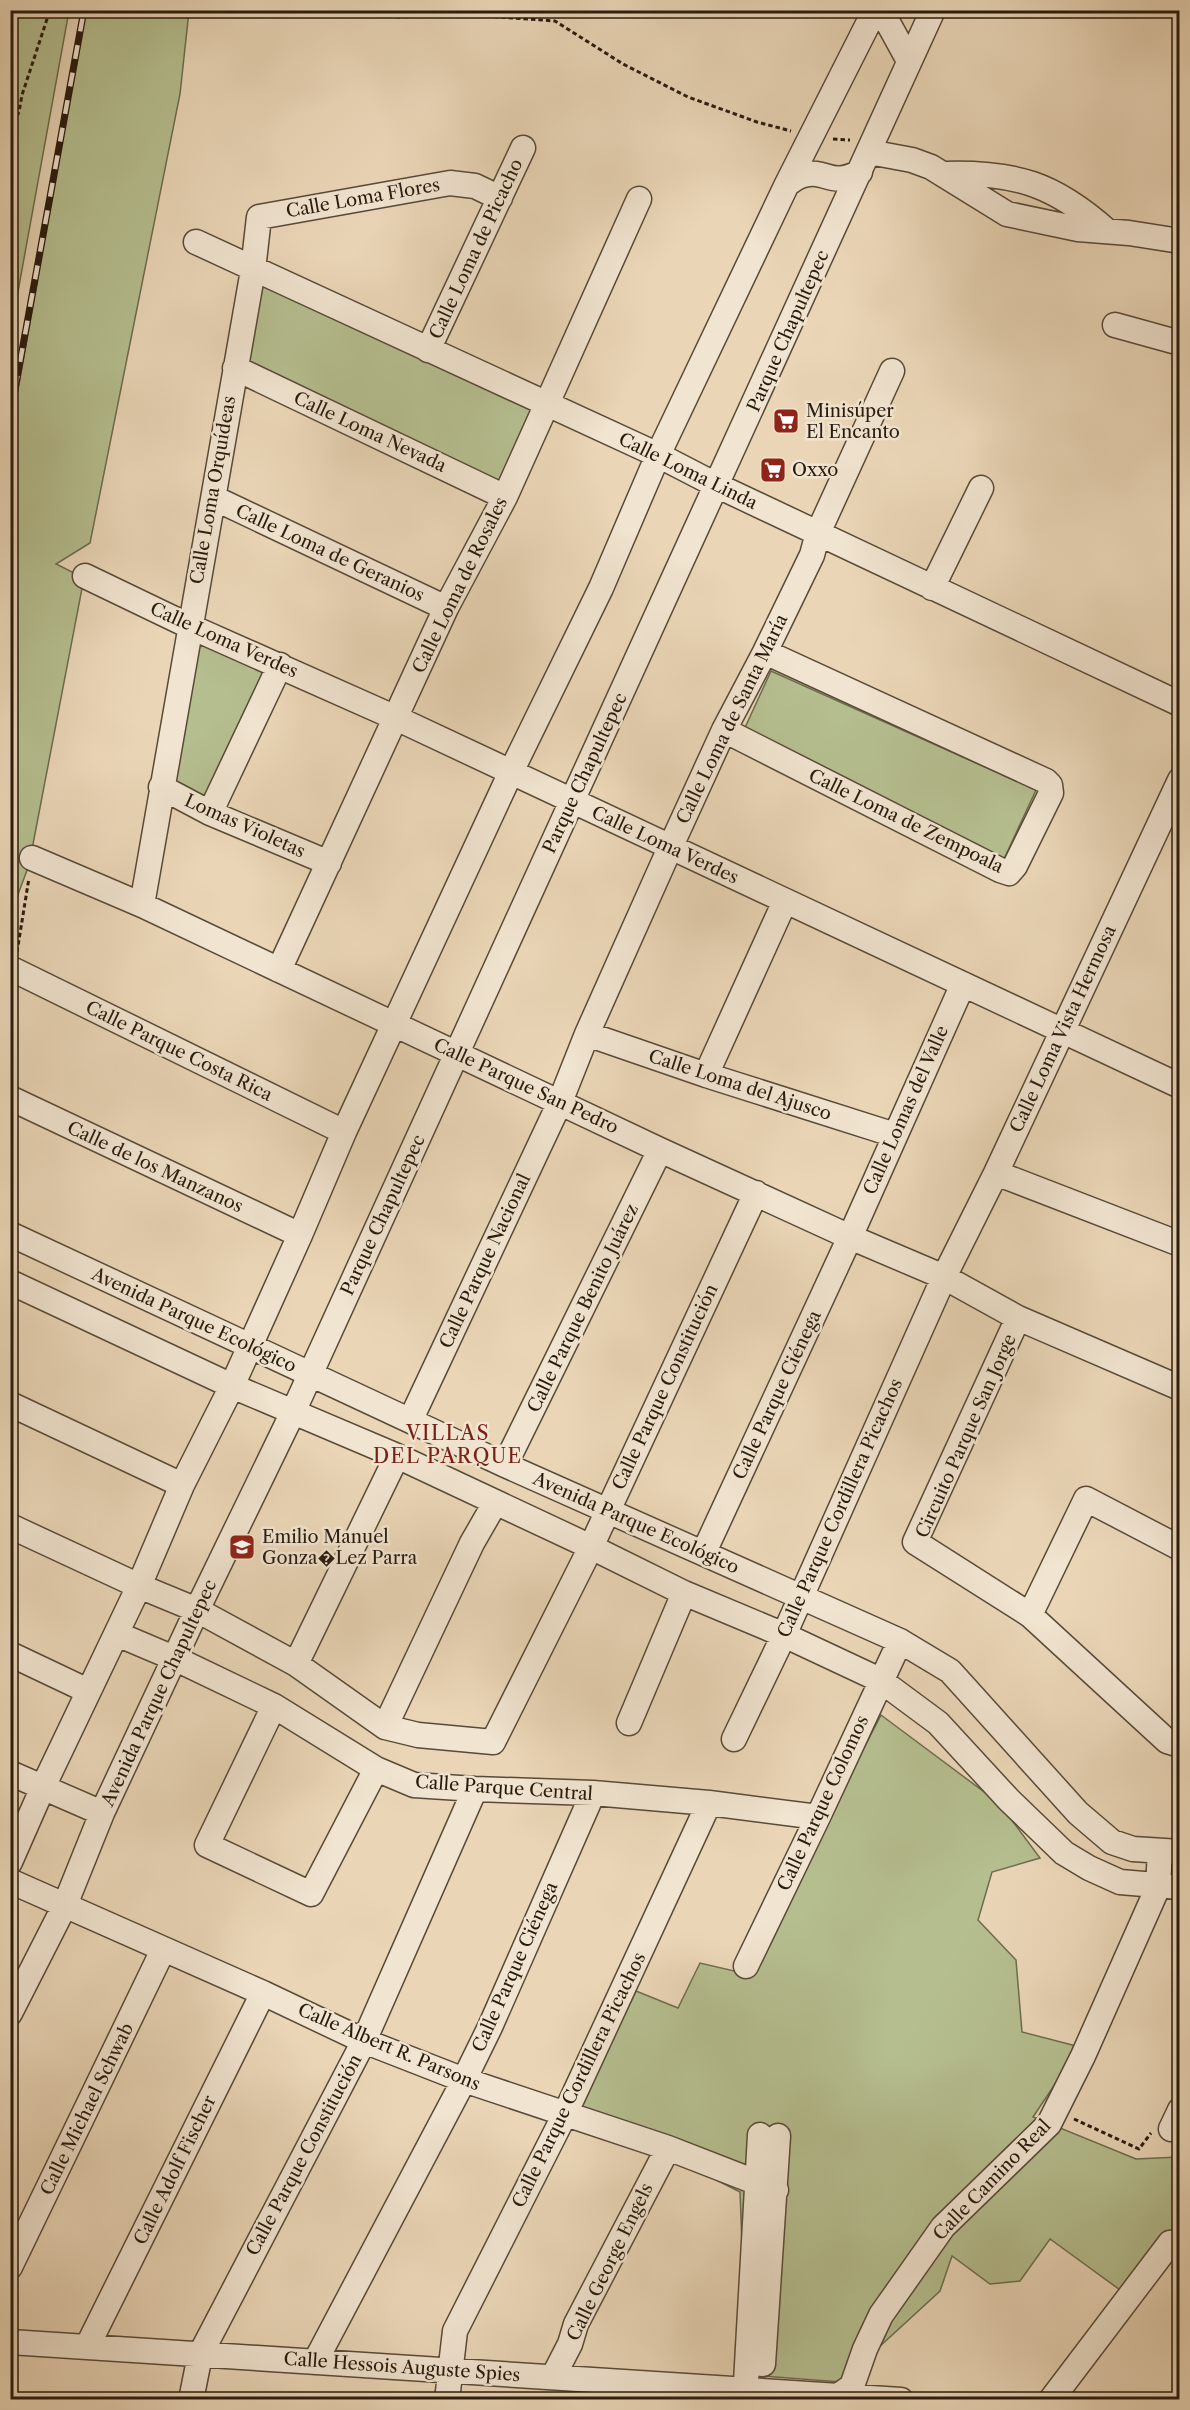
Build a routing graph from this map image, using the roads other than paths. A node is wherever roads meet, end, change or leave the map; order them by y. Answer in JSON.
{"nodes":[{"id":1,"x":875,"y":10,"type":"edge"},
{"id":2,"x":881,"y":10,"type":"edge"},
{"id":3,"x":933,"y":10,"type":"edge"},
{"id":4,"x":909,"y":61,"type":"junction"},
{"id":5,"x":523,"y":148,"type":"dead end"},
{"id":6,"x":868,"y":156,"type":"junction"},
{"id":7,"x":945,"y":174,"type":"junction"},
{"id":8,"x":787,"y":184,"type":"junction"},
{"id":9,"x":500,"y":198,"type":"junction"},
{"id":10,"x":639,"y":199,"type":"dead end"},
{"id":11,"x":259,"y":217,"type":"joint"},
{"id":12,"x":1107,"y":231,"type":"junction"},
{"id":13,"x":1179,"y":241,"type":"edge"},
{"id":14,"x":196,"y":242,"type":"dead end"},
{"id":15,"x":253,"y":270,"type":"junction"},
{"id":16,"x":1115,"y":325,"type":"dead end"},
{"id":17,"x":1179,"y":343,"type":"edge"},
{"id":18,"x":428,"y":350,"type":"junction"},
{"id":19,"x":235,"y":368,"type":"junction"},
{"id":20,"x":892,"y":371,"type":"dead end"},
{"id":21,"x":546,"y":405,"type":"junction"},
{"id":22,"x":658,"y":455,"type":"junction"},
{"id":23,"x":718,"y":486,"type":"junction"},
{"id":24,"x":981,"y":488,"type":"dead end"},
{"id":25,"x":505,"y":497,"type":"junction"},
{"id":26,"x":214,"y":498,"type":"junction"},
{"id":27,"x":818,"y":533,"type":"junction"},
{"id":28,"x":85,"y":576,"type":"dead end"},
{"id":29,"x":932,"y":588,"type":"junction"},
{"id":30,"x":446,"y":608,"type":"junction"},
{"id":31,"x":189,"y":626,"type":"junction"},
{"id":32,"x":765,"y":652,"type":"junction"},
{"id":33,"x":280,"y":665,"type":"junction"},
{"id":34,"x":1179,"y":704,"type":"edge"},
{"id":35,"x":396,"y":718,"type":"junction"},
{"id":36,"x":724,"y":730,"type":"junction"},
{"id":37,"x":511,"y":772,"type":"junction"},
{"id":38,"x":1179,"y":780,"type":"edge"},
{"id":39,"x":161,"y":787,"type":"junction"},
{"id":40,"x":571,"y":801,"type":"junction"},
{"id":41,"x":210,"y":813,"type":"junction"},
{"id":42,"x":670,"y":848,"type":"junction"},
{"id":43,"x":32,"y":858,"type":"road end"},
{"id":44,"x":329,"y":863,"type":"junction"},
{"id":45,"x":784,"y":901,"type":"junction"},
{"id":46,"x":142,"y":905,"type":"junction"},
{"id":47,"x":14,"y":970,"type":"road end"},
{"id":48,"x":279,"y":970,"type":"junction"},
{"id":49,"x":963,"y":984,"type":"junction"},
{"id":50,"x":394,"y":1024,"type":"junction"},
{"id":51,"x":1062,"y":1031,"type":"junction"},
{"id":52,"x":587,"y":1034,"type":"junction"},
{"id":53,"x":457,"y":1053,"type":"junction"},
{"id":54,"x":706,"y":1075,"type":"junction"},
{"id":55,"x":1179,"y":1086,"type":"edge"},
{"id":56,"x":10,"y":1098,"type":"edge"},
{"id":57,"x":560,"y":1102,"type":"junction"},
{"id":58,"x":344,"y":1132,"type":"junction"},
{"id":59,"x":895,"y":1136,"type":"junction"},
{"id":60,"x":660,"y":1150,"type":"junction"},
{"id":61,"x":996,"y":1173,"type":"junction"},
{"id":62,"x":756,"y":1193,"type":"junction"},
{"id":63,"x":10,"y":1234,"type":"edge"},
{"id":64,"x":300,"y":1235,"type":"junction"},
{"id":65,"x":850,"y":1237,"type":"junction"},
{"id":66,"x":1179,"y":1244,"type":"edge"},
{"id":67,"x":944,"y":1276,"type":"junction"},
{"id":68,"x":10,"y":1282,"type":"edge"},
{"id":69,"x":1018,"y":1318,"type":"junction"},
{"id":70,"x":249,"y":1346,"type":"junction"},
{"id":71,"x":310,"y":1374,"type":"junction"},
{"id":72,"x":231,"y":1386,"type":"junction"},
{"id":73,"x":1179,"y":1388,"type":"edge"},
{"id":74,"x":10,"y":1404,"type":"edge"},
{"id":75,"x":294,"y":1410,"type":"junction"},
{"id":76,"x":411,"y":1419,"type":"junction"},
{"id":77,"x":397,"y":1456,"type":"junction"},
{"id":78,"x":505,"y":1465,"type":"junction"},
{"id":79,"x":182,"y":1485,"type":"junction"},
{"id":80,"x":495,"y":1503,"type":"junction"},
{"id":81,"x":607,"y":1511,"type":"junction"},
{"id":82,"x":10,"y":1526,"type":"edge"},
{"id":83,"x":591,"y":1547,"type":"junction"},
{"id":84,"x":1179,"y":1548,"type":"edge"},
{"id":85,"x":704,"y":1552,"type":"junction"},
{"id":86,"x":139,"y":1586,"type":"junction"},
{"id":87,"x":684,"y":1593,"type":"junction"},
{"id":88,"x":801,"y":1596,"type":"junction"},
{"id":89,"x":197,"y":1610,"type":"junction"},
{"id":90,"x":1030,"y":1615,"type":"junction"},
{"id":91,"x":117,"y":1634,"type":"junction"},
{"id":92,"x":784,"y":1635,"type":"junction"},
{"id":93,"x":900,"y":1641,"type":"junction"},
{"id":94,"x":10,"y":1654,"type":"edge"},
{"id":95,"x":176,"y":1659,"type":"junction"},
{"id":96,"x":296,"y":1664,"type":"junction"},
{"id":97,"x":880,"y":1680,"type":"junction"},
{"id":98,"x":88,"y":1691,"type":"junction"},
{"id":99,"x":274,"y":1706,"type":"junction"},
{"id":100,"x":629,"y":1723,"type":"dead end"},
{"id":101,"x":385,"y":1727,"type":"junction"},
{"id":102,"x":734,"y":1739,"type":"dead end"},
{"id":103,"x":1179,"y":1745,"type":"edge"},
{"id":104,"x":376,"y":1769,"type":"junction"},
{"id":105,"x":10,"y":1773,"type":"edge"},
{"id":106,"x":43,"y":1787,"type":"junction"},
{"id":107,"x":476,"y":1789,"type":"junction"},
{"id":108,"x":593,"y":1793,"type":"junction"},
{"id":109,"x":709,"y":1803,"type":"junction"},
{"id":110,"x":102,"y":1813,"type":"junction"},
{"id":111,"x":818,"y":1817,"type":"junction"},
{"id":112,"x":1170,"y":1852,"type":"edge"},
{"id":113,"x":10,"y":1862,"type":"edge"},
{"id":114,"x":10,"y":1881,"type":"edge"},
{"id":115,"x":1169,"y":1887,"type":"edge"},
{"id":116,"x":65,"y":1905,"type":"junction"},
{"id":117,"x":163,"y":1950,"type":"junction"},
{"id":118,"x":746,"y":1966,"type":"dead end"},
{"id":119,"x":263,"y":1993,"type":"junction"},
{"id":120,"x":10,"y":2013,"type":"edge"},
{"id":121,"x":364,"y":2041,"type":"junction"},
{"id":122,"x":464,"y":2080,"type":"junction"},
{"id":123,"x":565,"y":2114,"type":"junction"},
{"id":124,"x":769,"y":2136,"type":"dead end"},
{"id":125,"x":668,"y":2148,"type":"junction"},
{"id":126,"x":766,"y":2186,"type":"junction"},
{"id":127,"x":1177,"y":2242,"type":"edge"},
{"id":128,"x":10,"y":2268,"type":"edge"},
{"id":129,"x":10,"y":2342,"type":"edge"},
{"id":130,"x":87,"y":2347,"type":"junction"},
{"id":131,"x":200,"y":2355,"type":"junction"},
{"id":132,"x":315,"y":2362,"type":"junction"},
{"id":133,"x":451,"y":2364,"type":"junction"},
{"id":134,"x":553,"y":2377,"type":"junction"},
{"id":135,"x":753,"y":2395,"type":"edge"},
{"id":136,"x":838,"y":2396,"type":"junction"},
{"id":137,"x":190,"y":2400,"type":"edge"},
{"id":138,"x":447,"y":2400,"type":"edge"},
{"id":139,"x":901,"y":2400,"type":"edge"},
{"id":140,"x":1051,"y":2400,"type":"edge"}],
"edges":[{"from":1,"to":8,"type":"street"},
{"from":2,"to":4,"type":"street"},
{"from":3,"to":4,"type":"street","name":"Parque Chapultepec"},
{"from":4,"to":6,"type":"street","name":"Parque Chapultepec"},
{"from":5,"to":9,"type":"street","name":"Calle Loma de Picacho"},
{"from":6,"to":7,"type":"street"},
{"from":6,"to":8,"type":"street"},
{"from":6,"to":23,"type":"street","name":"Parque Chapultepec"},
{"from":7,"to":12,"type":"street"},
{"from":7,"to":12,"type":"street"},
{"from":8,"to":22,"type":"street"},
{"from":9,"to":11,"type":"street","name":"Calle Loma Flores"},
{"from":9,"to":18,"type":"street","name":"Calle Loma de Picacho"},
{"from":10,"to":21,"type":"street","name":"Calle Loma de Rosales"},
{"from":11,"to":15,"type":"street","name":"Calle Loma Orquídeas"},
{"from":12,"to":13,"type":"street"},
{"from":14,"to":15,"type":"street","name":"Calle Loma Linda"},
{"from":15,"to":18,"type":"street","name":"Calle Loma Linda"},
{"from":15,"to":19,"type":"street","name":"Calle Loma Orquídeas"},
{"from":16,"to":17,"type":"street"},
{"from":18,"to":21,"type":"street","name":"Calle Loma Linda"},
{"from":19,"to":25,"type":"street","name":"Calle Loma Nevada"},
{"from":19,"to":26,"type":"street","name":"Calle Loma Orquídeas"},
{"from":20,"to":27,"type":"street","name":"Calle Loma de Santa María"},
{"from":21,"to":22,"type":"street","name":"Calle Loma Linda"},
{"from":21,"to":25,"type":"street","name":"Calle Loma de Rosales"},
{"from":22,"to":23,"type":"street","name":"Calle Loma Linda"},
{"from":22,"to":37,"type":"street"},
{"from":23,"to":27,"type":"street","name":"Calle Loma Linda"},
{"from":23,"to":40,"type":"street","name":"Parque Chapultepec"},
{"from":24,"to":29,"type":"street"},
{"from":25,"to":30,"type":"street","name":"Calle Loma de Rosales"},
{"from":26,"to":30,"type":"street","name":"Calle Loma de Geranios"},
{"from":26,"to":31,"type":"street","name":"Calle Loma Orquídeas"},
{"from":27,"to":29,"type":"street","name":"Calle Loma Linda"},
{"from":27,"to":32,"type":"street","name":"Calle Loma de Santa María"},
{"from":28,"to":31,"type":"street","name":"Calle Loma Verdes"},
{"from":29,"to":34,"type":"street","name":"Calle Loma Linda"},
{"from":30,"to":35,"type":"street","name":"Calle Loma de Rosales"},
{"from":31,"to":33,"type":"street","name":"Calle Loma Verdes"},
{"from":31,"to":39,"type":"street","name":"Calle Loma Orquídeas"},
{"from":32,"to":36,"type":"street","name":"Calle Loma de Santa María"},
{"from":32,"to":36,"type":"street","name":"Calle Loma de Zempoala"},
{"from":33,"to":35,"type":"street","name":"Calle Loma Verdes"},
{"from":33,"to":41,"type":"street"},
{"from":35,"to":37,"type":"street","name":"Calle Loma Verdes"},
{"from":35,"to":44,"type":"street","name":"Calle Loma de Rosales"},
{"from":36,"to":42,"type":"street","name":"Calle Loma de Santa María"},
{"from":37,"to":40,"type":"street","name":"Calle Loma Verdes"},
{"from":37,"to":50,"type":"street"},
{"from":38,"to":51,"type":"street","name":"Calle Loma Vista Hermosa"},
{"from":39,"to":41,"type":"street","name":"Lomas Violetas"},
{"from":39,"to":46,"type":"street","name":"Calle Loma Orquídeas"},
{"from":40,"to":42,"type":"street","name":"Calle Loma Verdes"},
{"from":40,"to":53,"type":"street","name":"Parque Chapultepec"},
{"from":41,"to":44,"type":"street","name":"Lomas Violetas"},
{"from":42,"to":45,"type":"street","name":"Calle Loma Verdes"},
{"from":42,"to":52,"type":"street","name":"Calle Loma de Santa María"},
{"from":43,"to":46,"type":"street","name":"Calle Parque San Pedro"},
{"from":44,"to":48,"type":"street","name":"Calle Loma de Rosales"},
{"from":45,"to":49,"type":"street","name":"Calle Loma Verdes"},
{"from":45,"to":54,"type":"street"},
{"from":46,"to":48,"type":"street","name":"Calle Parque San Pedro"},
{"from":47,"to":58,"type":"street","name":"Calle Parque Costa Rica"},
{"from":48,"to":50,"type":"street","name":"Calle Parque San Pedro"},
{"from":49,"to":51,"type":"street","name":"Calle Loma Verdes"},
{"from":49,"to":59,"type":"street","name":"Calle Lomas del Valle"},
{"from":50,"to":53,"type":"street","name":"Calle Parque San Pedro"},
{"from":50,"to":58,"type":"street"},
{"from":51,"to":55,"type":"street","name":"Calle Loma Verdes"},
{"from":51,"to":61,"type":"street","name":"Calle Loma Vista Hermosa"},
{"from":52,"to":54,"type":"street","name":"Calle Loma del Ajusco"},
{"from":52,"to":57,"type":"street","name":"Calle Loma de Santa María"},
{"from":53,"to":57,"type":"street","name":"Calle Parque San Pedro"},
{"from":53,"to":71,"type":"street","name":"Parque Chapultepec"},
{"from":54,"to":59,"type":"street","name":"Calle Loma del Ajusco"},
{"from":56,"to":64,"type":"street","name":"Calle de los Manzanos"},
{"from":57,"to":60,"type":"street","name":"Calle Parque San Pedro"},
{"from":57,"to":76,"type":"street","name":"Calle Parque Nacional"},
{"from":58,"to":64,"type":"street"},
{"from":59,"to":65,"type":"street","name":"Calle Lomas del Valle"},
{"from":60,"to":62,"type":"street","name":"Calle Parque San Pedro"},
{"from":60,"to":78,"type":"street","name":"Calle Parque Benito Juárez"},
{"from":61,"to":66,"type":"street"},
{"from":61,"to":67,"type":"street","name":"Calle Loma Vista Hermosa"},
{"from":62,"to":65,"type":"street","name":"Calle Parque San Pedro"},
{"from":62,"to":81,"type":"street","name":"Calle Parque Constitución"},
{"from":63,"to":70,"type":"street","name":"Avenida Parque Ecológico"},
{"from":64,"to":70,"type":"street"},
{"from":65,"to":67,"type":"street","name":"Calle Parque San Pedro"},
{"from":65,"to":85,"type":"street","name":"Calle Parque Ciénega"},
{"from":67,"to":69,"type":"street","name":"Calle Parque San Pedro"},
{"from":67,"to":88,"type":"street","name":"Calle Parque Cordillera Picachos"},
{"from":68,"to":72,"type":"street"},
{"from":69,"to":73,"type":"street","name":"Circuito Parque San Jorge"},
{"from":69,"to":90,"type":"street","name":"Circuito Parque San Jorge"},
{"from":70,"to":71,"type":"street","name":"Avenida Parque Ecológico"},
{"from":70,"to":72,"type":"street"},
{"from":71,"to":75,"type":"street","name":"Avenida Parque Chapultepec"},
{"from":71,"to":76,"type":"street","name":"Avenida Parque Ecológico"},
{"from":72,"to":75,"type":"street"},
{"from":72,"to":79,"type":"street"},
{"from":74,"to":79,"type":"street"},
{"from":75,"to":77,"type":"street"},
{"from":75,"to":89,"type":"street","name":"Avenida Parque Chapultepec"},
{"from":76,"to":78,"type":"street","name":"Avenida Parque Ecológico"},
{"from":77,"to":80,"type":"street"},
{"from":77,"to":96,"type":"street"},
{"from":78,"to":81,"type":"street","name":"Avenida Parque Ecológico"},
{"from":79,"to":86,"type":"street"},
{"from":80,"to":83,"type":"street"},
{"from":80,"to":101,"type":"street"},
{"from":81,"to":83,"type":"street","name":"Calle Parque Constitución"},
{"from":81,"to":85,"type":"street","name":"Avenida Parque Ecológico"},
{"from":82,"to":86,"type":"street"},
{"from":83,"to":87,"type":"street"},
{"from":83,"to":101,"type":"street","name":"Calle Parque Constitución"},
{"from":84,"to":90,"type":"street"},
{"from":85,"to":88,"type":"street","name":"Avenida Parque Ecológico"},
{"from":86,"to":89,"type":"street"},
{"from":86,"to":91,"type":"street"},
{"from":87,"to":92,"type":"street"},
{"from":87,"to":100,"type":"street"},
{"from":88,"to":92,"type":"street","name":"Calle Parque Cordillera Picachos"},
{"from":88,"to":93,"type":"street","name":"Avenida Parque Ecológico"},
{"from":89,"to":95,"type":"street","name":"Avenida Parque Chapultepec"},
{"from":89,"to":96,"type":"street"},
{"from":90,"to":103,"type":"street","name":"Circuito Parque San Jorge"},
{"from":91,"to":95,"type":"street","name":"Calle Parque Central"},
{"from":91,"to":98,"type":"street"},
{"from":92,"to":97,"type":"street"},
{"from":92,"to":102,"type":"street","name":"Calle Parque Cordillera Picachos"},
{"from":93,"to":97,"type":"street","name":"Calle Parque Colomos"},
{"from":93,"to":112,"type":"street","name":"Avenida Parque Ecológico"},
{"from":94,"to":98,"type":"street"},
{"from":95,"to":99,"type":"street","name":"Calle Parque Central"},
{"from":95,"to":110,"type":"street","name":"Avenida Parque Chapultepec"},
{"from":96,"to":101,"type":"street"},
{"from":97,"to":111,"type":"street","name":"Calle Parque Colomos"},
{"from":97,"to":115,"type":"street"},
{"from":98,"to":106,"type":"street"},
{"from":99,"to":104,"type":"street","name":"Calle Parque Central"},
{"from":99,"to":104,"type":"street"},
{"from":104,"to":107,"type":"street","name":"Calle Parque Central"},
{"from":105,"to":106,"type":"street"},
{"from":106,"to":110,"type":"street"},
{"from":106,"to":113,"type":"street"},
{"from":107,"to":108,"type":"street","name":"Calle Parque Central"},
{"from":107,"to":121,"type":"street","name":"Calle Parque Constitución"},
{"from":108,"to":109,"type":"street","name":"Calle Parque Central"},
{"from":108,"to":122,"type":"street","name":"Calle Parque Ciénega"},
{"from":109,"to":111,"type":"street","name":"Calle Parque Central"},
{"from":109,"to":123,"type":"street","name":"Calle Parque Cordillera Picachos"},
{"from":110,"to":116,"type":"street","name":"Avenida Parque Chapultepec"},
{"from":111,"to":118,"type":"street","name":"Calle Parque Colomos"},
{"from":112,"to":115,"type":"street","name":"Calle Camino Real"},
{"from":114,"to":116,"type":"street","name":"Calle Albert R. Parsons"},
{"from":115,"to":136,"type":"street","name":"Calle Camino Real"},
{"from":116,"to":117,"type":"street","name":"Calle Albert R. Parsons"},
{"from":116,"to":120,"type":"street","name":"Avenida Parque Chapultepec"},
{"from":117,"to":119,"type":"street","name":"Calle Albert R. Parsons"},
{"from":117,"to":128,"type":"street","name":"Calle Michael Schwab"},
{"from":119,"to":121,"type":"street","name":"Calle Albert R. Parsons"},
{"from":119,"to":130,"type":"street","name":"Calle Adolf Fischer"},
{"from":121,"to":122,"type":"street","name":"Calle Albert R. Parsons"},
{"from":121,"to":131,"type":"street","name":"Calle Parque Constitución"},
{"from":122,"to":123,"type":"street","name":"Calle Albert R. Parsons"},
{"from":122,"to":132,"type":"street","name":"Calle Parque Ciénega"},
{"from":123,"to":125,"type":"street","name":"Calle Albert R. Parsons"},
{"from":123,"to":133,"type":"street","name":"Calle Parque Cordillera Picachos"},
{"from":124,"to":126,"type":"street"},
{"from":125,"to":126,"type":"street","name":"Calle Albert R. Parsons"},
{"from":125,"to":134,"type":"street","name":"Calle George Engels"},
{"from":126,"to":135,"type":"street"},
{"from":127,"to":140,"type":"street"},
{"from":129,"to":130,"type":"street","name":"Calle Hessois Auguste Spies"},
{"from":130,"to":131,"type":"street","name":"Calle Hessois Auguste Spies"},
{"from":131,"to":132,"type":"street","name":"Calle Hessois Auguste Spies"},
{"from":131,"to":137,"type":"street","name":"Calle Parque Constitución"},
{"from":132,"to":133,"type":"street","name":"Calle Hessois Auguste Spies"},
{"from":133,"to":134,"type":"street","name":"Calle Hessois Auguste Spies"},
{"from":133,"to":138,"type":"street","name":"Calle Parque Cordillera Picachos"},
{"from":134,"to":135,"type":"street","name":"Calle Hessois Auguste Spies"},
{"from":135,"to":136,"type":"street","name":"Calle Hessois Auguste Spies"},
{"from":136,"to":139,"type":"street","name":"Calle Hessois Auguste Spies"}]}
